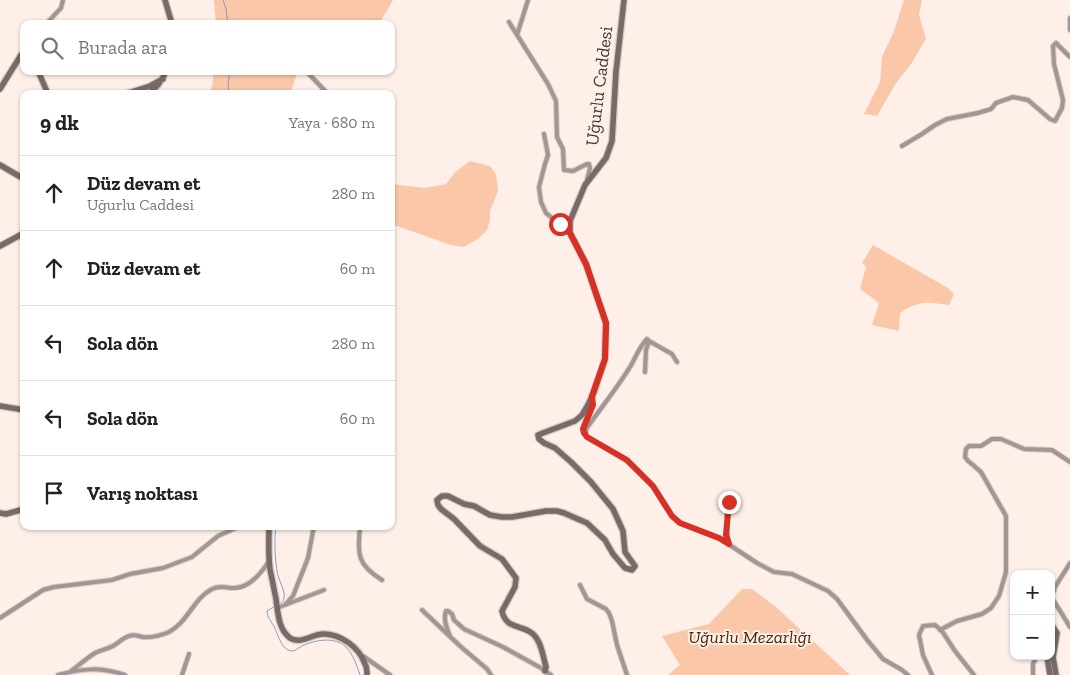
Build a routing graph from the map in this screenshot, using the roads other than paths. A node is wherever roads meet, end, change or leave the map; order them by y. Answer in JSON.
{"nodes":[{"id":1,"x":65,"y":0,"type":"edge"},
{"id":2,"x":165,"y":0,"type":"edge"},
{"id":3,"x":528,"y":0,"type":"edge"},
{"id":4,"x":624,"y":0,"type":"edge"},
{"id":5,"x":1070,"y":18,"type":"edge"},
{"id":6,"x":50,"y":20,"type":"edge"},
{"id":7,"x":171,"y":20,"type":"edge"},
{"id":8,"x":509,"y":22,"type":"dead end"},
{"id":9,"x":1070,"y":30,"type":"edge"},
{"id":10,"x":517,"y":35,"type":"junction"},
{"id":11,"x":20,"y":57,"type":"edge"},
{"id":12,"x":1070,"y":57,"type":"edge"},
{"id":13,"x":40,"y":75,"type":"edge"},
{"id":14,"x":164,"y":75,"type":"edge"},
{"id":15,"x":310,"y":75,"type":"edge"},
{"id":16,"x":163,"y":79,"type":"junction"},
{"id":17,"x":0,"y":89,"type":"edge"},
{"id":18,"x":46,"y":90,"type":"edge"},
{"id":19,"x":138,"y":90,"type":"edge"},
{"id":20,"x":154,"y":90,"type":"edge"},
{"id":21,"x":324,"y":90,"type":"edge"},
{"id":22,"x":544,"y":134,"type":"dead end"},
{"id":23,"x":902,"y":146,"type":"dead end"},
{"id":24,"x":0,"y":165,"type":"edge"},
{"id":25,"x":20,"y":177,"type":"edge"},
{"id":26,"x":587,"y":183,"type":"junction"},
{"id":27,"x":570,"y":233,"type":"junction"},
{"id":28,"x":20,"y":235,"type":"edge"},
{"id":29,"x":0,"y":246,"type":"edge"},
{"id":30,"x":649,"y":341,"type":"junction"},
{"id":31,"x":677,"y":362,"type":"dead end"},
{"id":32,"x":645,"y":372,"type":"dead end"},
{"id":33,"x":592,"y":396,"type":"junction"},
{"id":34,"x":0,"y":406,"type":"edge"},
{"id":35,"x":20,"y":409,"type":"edge"},
{"id":36,"x":586,"y":436,"type":"junction"},
{"id":37,"x":1070,"y":462,"type":"edge"},
{"id":38,"x":733,"y":499,"type":"dead end"},
{"id":39,"x":20,"y":509,"type":"edge"},
{"id":40,"x":0,"y":514,"type":"edge"},
{"id":41,"x":231,"y":530,"type":"edge"},
{"id":42,"x":269,"y":530,"type":"edge"},
{"id":43,"x":313,"y":530,"type":"edge"},
{"id":44,"x":360,"y":530,"type":"edge"},
{"id":45,"x":729,"y":544,"type":"junction"},
{"id":46,"x":270,"y":561,"type":"junction"},
{"id":47,"x":1070,"y":563,"type":"edge"},
{"id":48,"x":382,"y":580,"type":"dead end"},
{"id":49,"x":580,"y":585,"type":"dead end"},
{"id":50,"x":1055,"y":588,"type":"edge"},
{"id":51,"x":324,"y":590,"type":"dead end"},
{"id":52,"x":284,"y":605,"type":"junction"},
{"id":53,"x":1055,"y":605,"type":"edge"},
{"id":54,"x":277,"y":608,"type":"junction"},
{"id":55,"x":422,"y":610,"type":"dead end"},
{"id":56,"x":0,"y":618,"type":"edge"},
{"id":57,"x":1070,"y":627,"type":"edge"},
{"id":58,"x":940,"y":630,"type":"junction"},
{"id":59,"x":450,"y":636,"type":"junction"},
{"id":60,"x":359,"y":653,"type":"junction"},
{"id":61,"x":189,"y":654,"type":"dead end"},
{"id":62,"x":1035,"y":660,"type":"edge"},
{"id":63,"x":1048,"y":660,"type":"edge"},
{"id":64,"x":1054,"y":660,"type":"edge"},
{"id":65,"x":545,"y":671,"type":"junction"},
{"id":66,"x":71,"y":672,"type":"junction"},
{"id":67,"x":58,"y":675,"type":"edge"},
{"id":68,"x":125,"y":675,"type":"edge"},
{"id":69,"x":182,"y":675,"type":"edge"},
{"id":70,"x":367,"y":675,"type":"edge"},
{"id":71,"x":390,"y":675,"type":"edge"},
{"id":72,"x":491,"y":675,"type":"edge"},
{"id":73,"x":551,"y":675,"type":"edge"},
{"id":74,"x":627,"y":675,"type":"edge"},
{"id":75,"x":908,"y":675,"type":"edge"},
{"id":76,"x":932,"y":675,"type":"edge"},
{"id":77,"x":974,"y":675,"type":"edge"},
{"id":78,"x":1033,"y":675,"type":"edge"},
{"id":79,"x":1050,"y":675,"type":"edge"},
{"id":80,"x":1056,"y":675,"type":"edge"}],
"edges":[{"from":1,"to":6,"type":"street"},
{"from":2,"to":7,"type":"street"},
{"from":3,"to":10,"type":"street"},
{"from":4,"to":26,"type":"street","name":"Uğurlu Caddesi"},
{"from":5,"to":9,"type":"street"},
{"from":8,"to":10,"type":"street"},
{"from":10,"to":26,"type":"street"},
{"from":11,"to":17,"type":"street"},
{"from":12,"to":23,"type":"street"},
{"from":13,"to":18,"type":"street"},
{"from":14,"to":16,"type":"street"},
{"from":15,"to":21,"type":"street"},
{"from":16,"to":19,"type":"street"},
{"from":16,"to":20,"type":"street"},
{"from":22,"to":27,"type":"street"},
{"from":24,"to":25,"type":"street"},
{"from":26,"to":27,"type":"street","name":"Uğurlu Caddesi"},
{"from":27,"to":33,"type":"street"},
{"from":28,"to":29,"type":"street"},
{"from":30,"to":31,"type":"street"},
{"from":30,"to":32,"type":"street"},
{"from":30,"to":36,"type":"street"},
{"from":33,"to":36,"type":"street"},
{"from":33,"to":65,"type":"street"},
{"from":34,"to":35,"type":"street"},
{"from":36,"to":45,"type":"street"},
{"from":37,"to":58,"type":"street"},
{"from":38,"to":45,"type":"street"},
{"from":39,"to":40,"type":"street"},
{"from":41,"to":56,"type":"street"},
{"from":42,"to":46,"type":"street"},
{"from":43,"to":52,"type":"street"},
{"from":44,"to":48,"type":"street"},
{"from":45,"to":75,"type":"street"},
{"from":46,"to":54,"type":"street"},
{"from":46,"to":66,"type":"street"},
{"from":47,"to":50,"type":"street"},
{"from":49,"to":74,"type":"street"},
{"from":51,"to":52,"type":"street"},
{"from":52,"to":54,"type":"street"},
{"from":53,"to":57,"type":"street"},
{"from":54,"to":60,"type":"street"},
{"from":55,"to":59,"type":"street"},
{"from":58,"to":76,"type":"street"},
{"from":58,"to":77,"type":"street"},
{"from":59,"to":65,"type":"street"},
{"from":59,"to":72,"type":"street"},
{"from":60,"to":70,"type":"street"},
{"from":60,"to":71,"type":"street"},
{"from":61,"to":69,"type":"street"},
{"from":62,"to":78,"type":"street"},
{"from":63,"to":79,"type":"street"},
{"from":64,"to":80,"type":"street"},
{"from":65,"to":73,"type":"street"},
{"from":66,"to":67,"type":"street"},
{"from":66,"to":68,"type":"street"}]}
